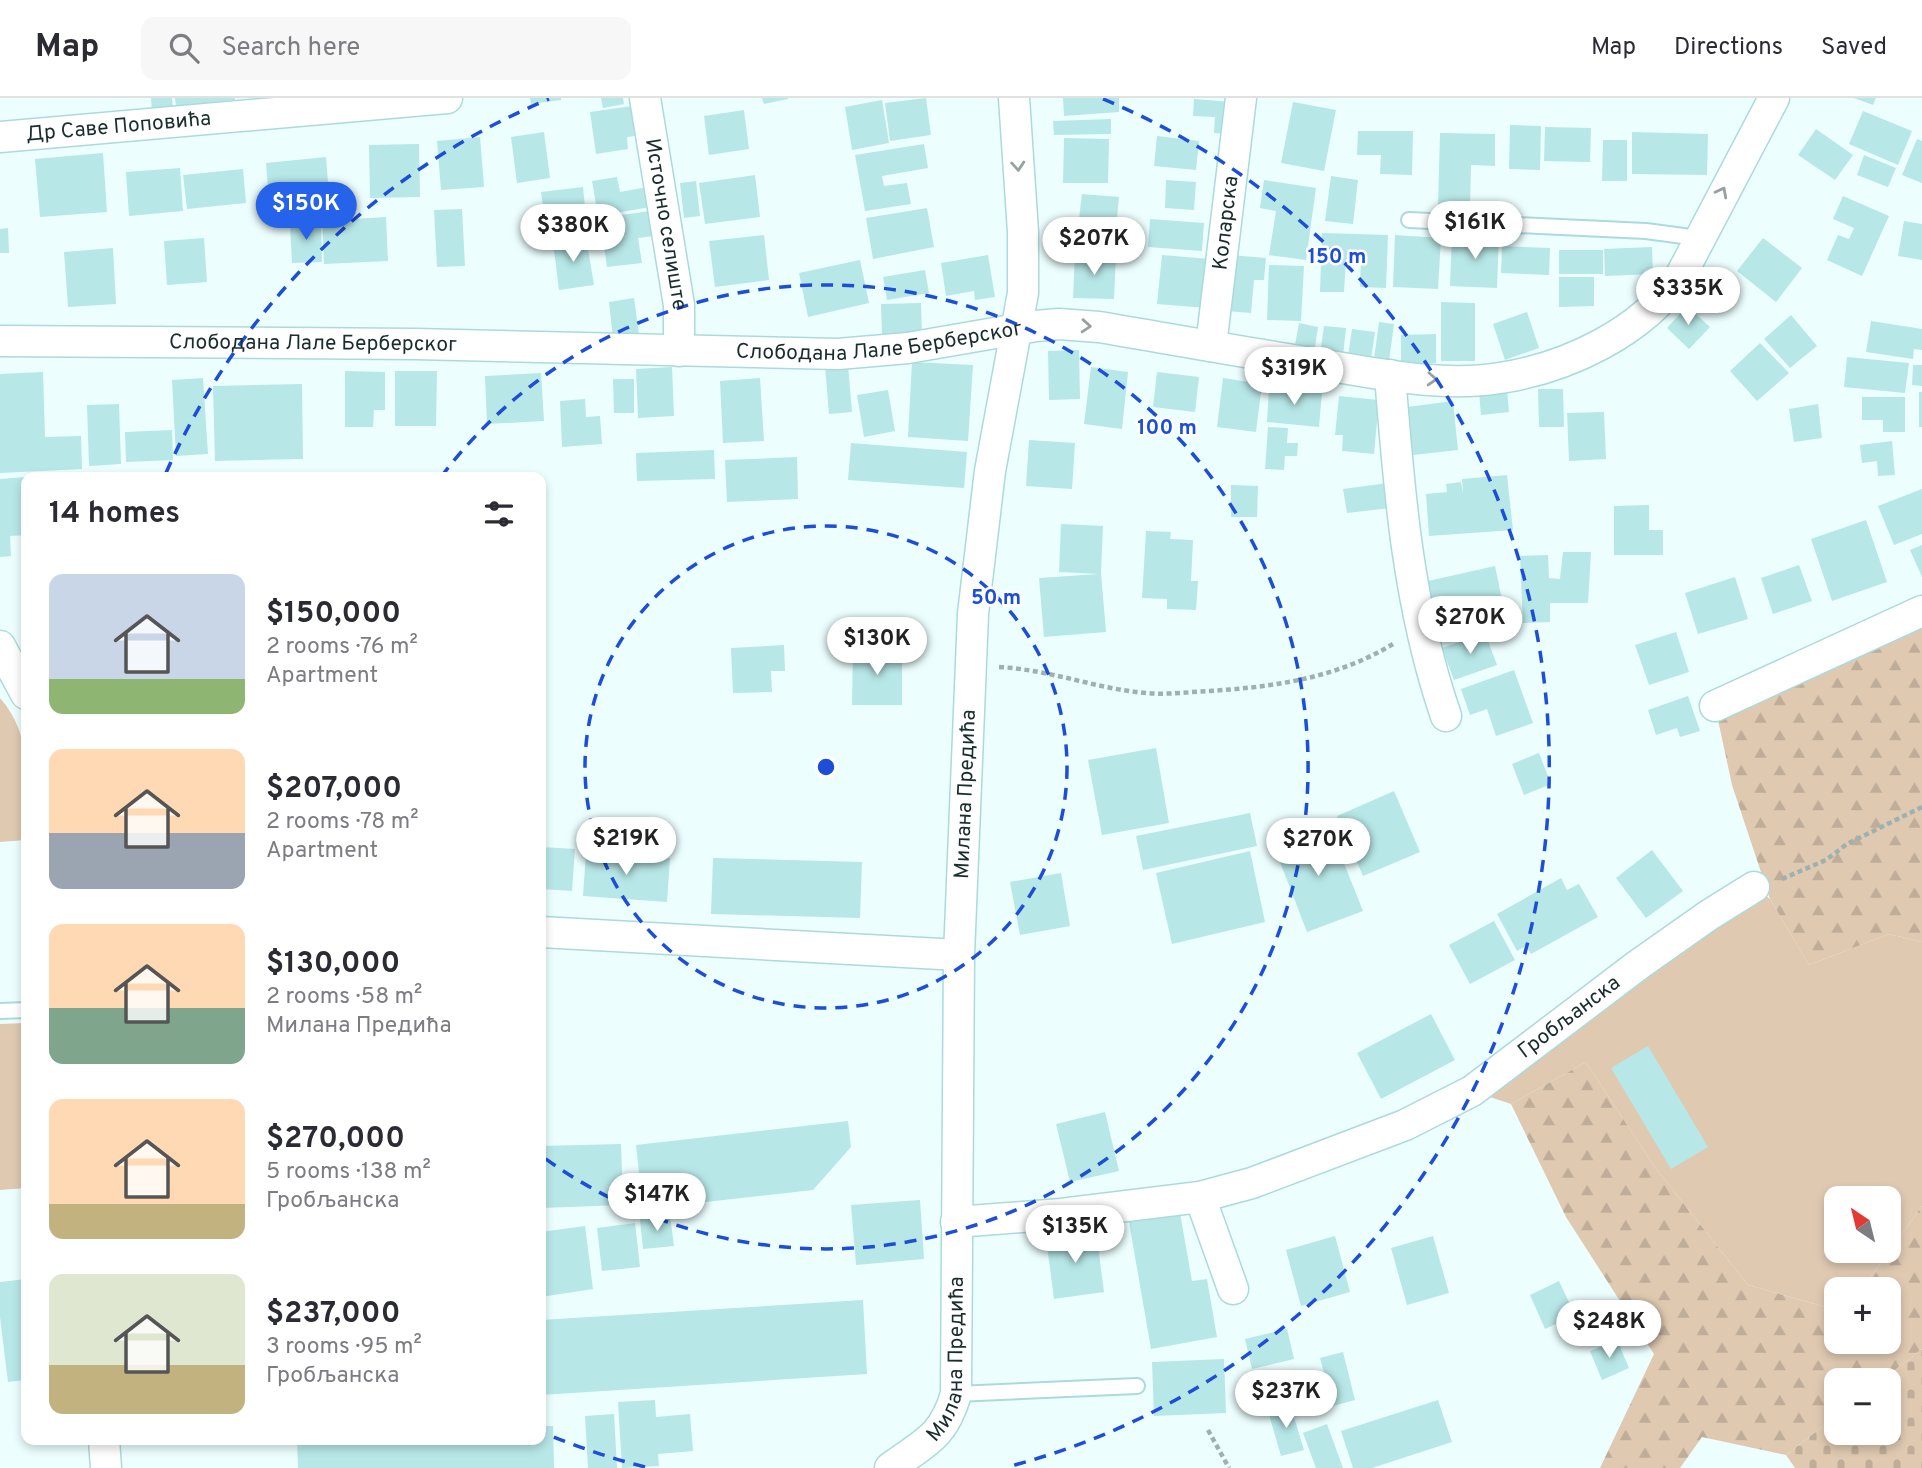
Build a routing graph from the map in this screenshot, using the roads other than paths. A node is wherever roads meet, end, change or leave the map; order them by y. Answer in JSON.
{"nodes":[{"id":1,"x":447,"y":98,"type":"edge"},
{"id":2,"x":645,"y":98,"type":"edge"},
{"id":3,"x":1014,"y":98,"type":"edge"},
{"id":4,"x":1241,"y":98,"type":"edge"},
{"id":5,"x":1774,"y":98,"type":"edge"},
{"id":6,"x":0,"y":137,"type":"edge"},
{"id":7,"x":1409,"y":219,"type":"dead end"},
{"id":8,"x":1698,"y":238,"type":"junction"},
{"id":9,"x":1019,"y":330,"type":"junction"},
{"id":10,"x":0,"y":341,"type":"edge"},
{"id":11,"x":1211,"y":346,"type":"junction"},
{"id":12,"x":679,"y":351,"type":"junction"},
{"id":13,"x":1390,"y":375,"type":"junction"},
{"id":14,"x":1922,"y":611,"type":"edge"},
{"id":15,"x":0,"y":646,"type":"edge"},
{"id":16,"x":21,"y":685,"type":"edge"},
{"id":17,"x":1715,"y":706,"type":"dead end"},
{"id":18,"x":1446,"y":716,"type":"dead end"},
{"id":19,"x":1754,"y":887,"type":"road end"},
{"id":20,"x":546,"y":932,"type":"edge"},
{"id":21,"x":959,"y":955,"type":"junction"},
{"id":22,"x":21,"y":1010,"type":"edge"},
{"id":23,"x":0,"y":1011,"type":"edge"},
{"id":24,"x":1200,"y":1197,"type":"junction"},
{"id":25,"x":957,"y":1222,"type":"junction"},
{"id":26,"x":1233,"y":1289,"type":"dead end"},
{"id":27,"x":1136,"y":1386,"type":"dead end"},
{"id":28,"x":956,"y":1394,"type":"junction"},
{"id":29,"x":104,"y":1445,"type":"edge"},
{"id":30,"x":106,"y":1468,"type":"edge"},
{"id":31,"x":890,"y":1468,"type":"edge"}],
"edges":[{"from":1,"to":6,"type":"street","name":"Др Саве Поповића"},
{"from":2,"to":12,"type":"street","name":"Источно селиште"},
{"from":3,"to":9,"type":"street","name":"Милана Предића","one_way":true},
{"from":4,"to":11,"type":"street","name":"Коларска"},
{"from":8,"to":5,"type":"street","name":"Слободана Лале Берберског","one_way":true},
{"from":7,"to":8,"type":"lane"},
{"from":13,"to":8,"type":"street","name":"Слободана Лале Берберског","one_way":true},
{"from":9,"to":11,"type":"street","name":"Слободана Лале Берберског","one_way":true},
{"from":9,"to":12,"type":"street","name":"Слободана Лале Берберског"},
{"from":9,"to":21,"type":"street","name":"Милана Предића"},
{"from":10,"to":12,"type":"street","name":"Слободана Лале Берберског"},
{"from":11,"to":13,"type":"street","name":"Слободана Лале Берберског"},
{"from":13,"to":18,"type":"street"},
{"from":14,"to":17,"type":"street"},
{"from":15,"to":16,"type":"street"},
{"from":19,"to":24,"type":"street","name":"Гробљанска"},
{"from":20,"to":21,"type":"street"},
{"from":21,"to":25,"type":"street","name":"Милана Предића"},
{"from":22,"to":23,"type":"lane"},
{"from":24,"to":25,"type":"street","name":"Гробљанска"},
{"from":24,"to":26,"type":"street"},
{"from":25,"to":28,"type":"street","name":"Милана Предића"},
{"from":27,"to":28,"type":"lane"},
{"from":28,"to":31,"type":"street","name":"Милана Предића"},
{"from":29,"to":30,"type":"street"}]}
